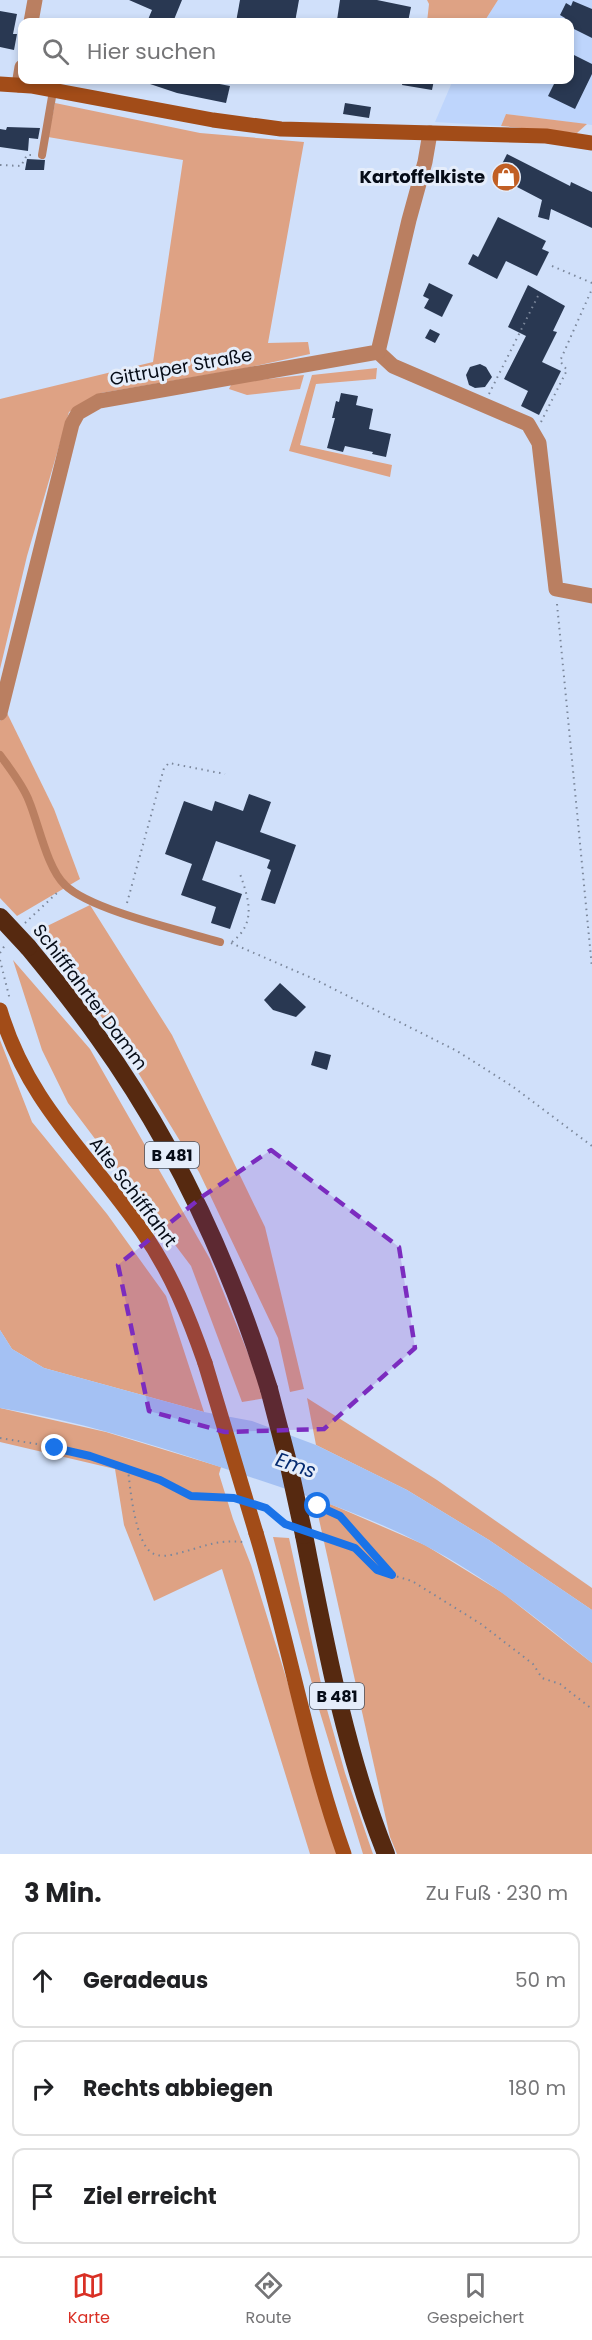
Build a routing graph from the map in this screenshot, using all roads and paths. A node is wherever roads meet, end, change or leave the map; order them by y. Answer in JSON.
{"nodes":[{"id":1,"x":35,"y":0,"type":"edge"},
{"id":2,"x":32,"y":18,"type":"edge"},
{"id":3,"x":0,"y":84,"type":"edge"},
{"id":4,"x":19,"y":85,"type":"joint"},
{"id":5,"x":53,"y":91,"type":"junction"},
{"id":6,"x":430,"y":133,"type":"junction"},
{"id":7,"x":592,"y":143,"type":"edge"},
{"id":8,"x":42,"y":155,"type":"joint"},
{"id":9,"x":0,"y":165,"type":"edge"},
{"id":10,"x":552,"y":266,"type":"dead end"},
{"id":11,"x":592,"y":283,"type":"edge"},
{"id":12,"x":592,"y":289,"type":"edge"},
{"id":13,"x":539,"y":294,"type":"dead end"},
{"id":14,"x":378,"y":352,"type":"junction"},
{"id":15,"x":484,"y":406,"type":"junction"},
{"id":16,"x":535,"y":434,"type":"junction"},
{"id":17,"x":556,"y":589,"type":"junction"},
{"id":18,"x":592,"y":596,"type":"edge"},
{"id":19,"x":0,"y":712,"type":"edge"},
{"id":20,"x":0,"y":755,"type":"edge"},
{"id":21,"x":225,"y":774,"type":"dead end"},
{"id":22,"x":239,"y":871,"type":"dead end"},
{"id":23,"x":65,"y":885,"type":"junction"},
{"id":24,"x":122,"y":913,"type":"junction"},
{"id":25,"x":0,"y":917,"type":"edge"},
{"id":26,"x":29,"y":919,"type":"dead end"},
{"id":27,"x":220,"y":942,"type":"dead end"},
{"id":28,"x":1,"y":947,"type":"edge"},
{"id":29,"x":0,"y":953,"type":"edge"},
{"id":30,"x":592,"y":968,"type":"edge"},
{"id":31,"x":0,"y":1010,"type":"edge"},
{"id":32,"x":592,"y":1146,"type":"edge"},
{"id":33,"x":0,"y":1438,"type":"edge"},
{"id":34,"x":128,"y":1469,"type":"junction"},
{"id":35,"x":234,"y":1498,"type":"dead end"},
{"id":36,"x":255,"y":1504,"type":"dead end"},
{"id":37,"x":318,"y":1506,"type":"dead end"},
{"id":38,"x":305,"y":1532,"type":"junction"},
{"id":39,"x":254,"y":1540,"type":"junction"},
{"id":40,"x":392,"y":1575,"type":"junction"},
{"id":41,"x":592,"y":1709,"type":"edge"},
{"id":42,"x":344,"y":1854,"type":"edge"},
{"id":43,"x":386,"y":1854,"type":"edge"}],
"edges":[{"from":1,"to":2,"type":"street"},
{"from":3,"to":4,"type":"street"},
{"from":4,"to":5,"type":"street"},
{"from":5,"to":6,"type":"street"},
{"from":5,"to":8,"type":"lane"},
{"from":6,"to":7,"type":"street"},
{"from":6,"to":14,"type":"street"},
{"from":8,"to":9,"type":"path"},
{"from":10,"to":11,"type":"path"},
{"from":12,"to":16,"type":"path"},
{"from":13,"to":15,"type":"path"},
{"from":14,"to":15,"type":"street"},
{"from":14,"to":19,"type":"street","name":"Gittruper Straße"},
{"from":15,"to":16,"type":"street"},
{"from":16,"to":17,"type":"street"},
{"from":17,"to":18,"type":"street"},
{"from":17,"to":30,"type":"path"},
{"from":20,"to":23,"type":"lane"},
{"from":21,"to":24,"type":"path"},
{"from":22,"to":32,"type":"path"},
{"from":23,"to":24,"type":"lane"},
{"from":23,"to":26,"type":"path"},
{"from":24,"to":27,"type":"lane"},
{"from":25,"to":38,"type":"highway","name":"Schifffahrter Damm","number":"B 481","bridge":true},
{"from":28,"to":29,"type":"path"},
{"from":31,"to":39,"type":"street","name":"Alte Schifffahrt","bridge":true},
{"from":33,"to":34,"type":"path"},
{"from":34,"to":35,"type":"path"},
{"from":34,"to":39,"type":"path"},
{"from":36,"to":38,"type":"path"},
{"from":37,"to":40,"type":"path"},
{"from":38,"to":40,"type":"path"},
{"from":38,"to":43,"type":"highway","name":"Schifffahrter Damm","number":"B 481"},
{"from":39,"to":42,"type":"street","name":"Alte Schifffahrt"},
{"from":40,"to":41,"type":"path"}]}
